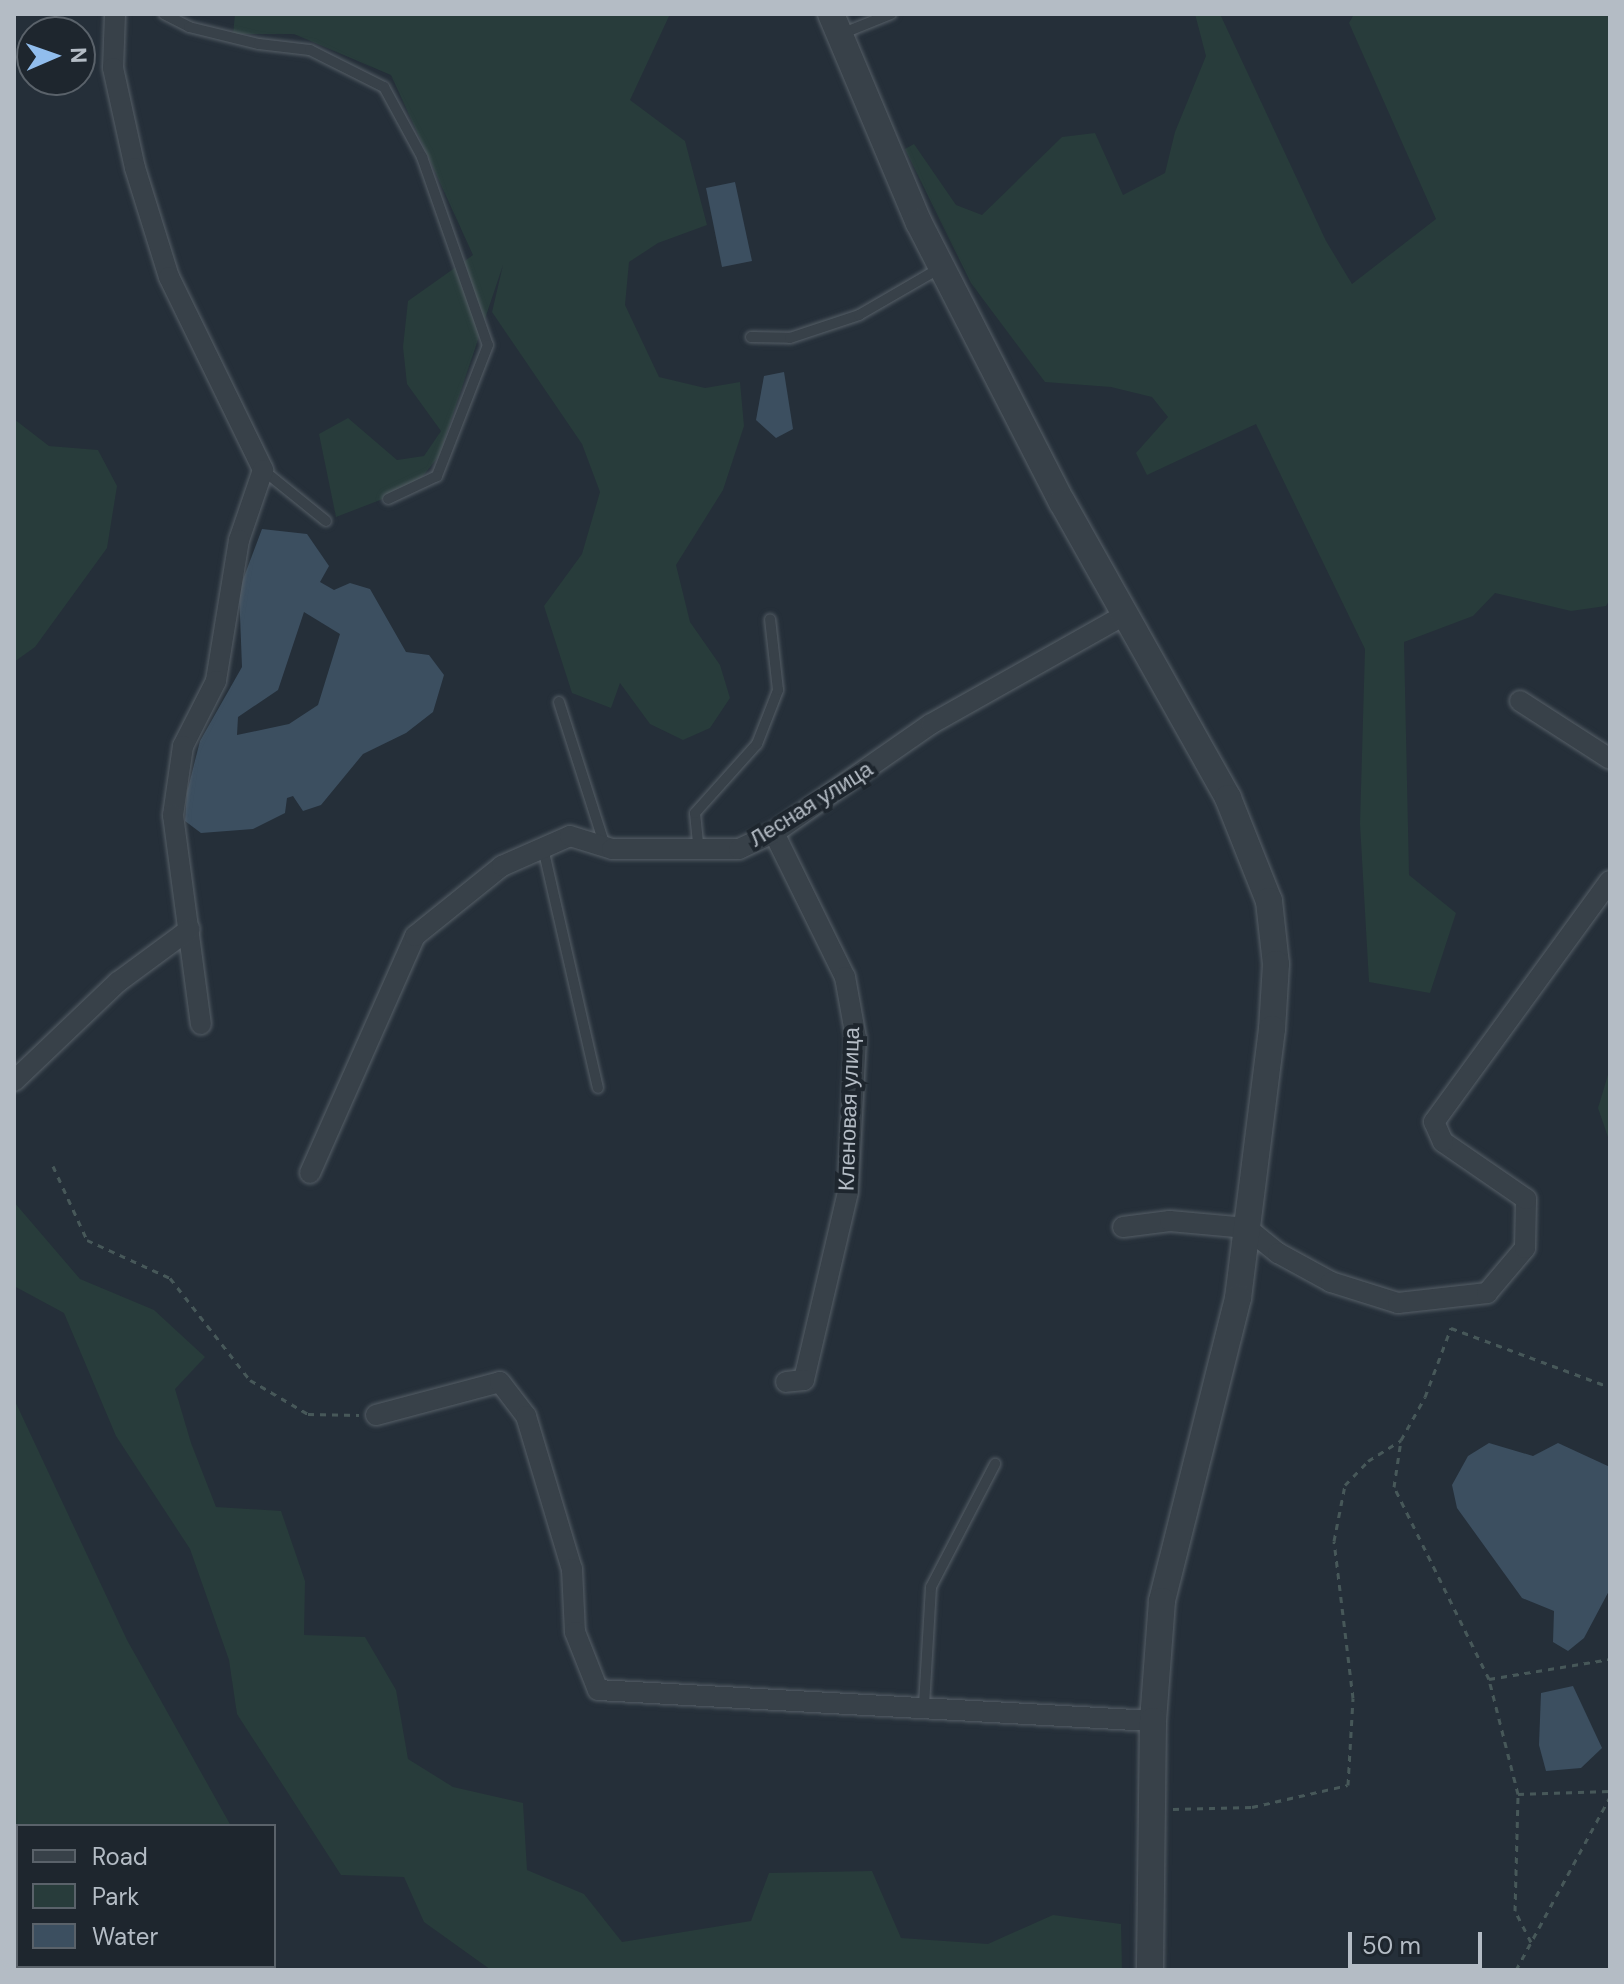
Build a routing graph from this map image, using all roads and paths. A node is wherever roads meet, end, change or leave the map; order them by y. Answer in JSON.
{"nodes":[{"id":1,"x":115,"y":14,"type":"edge"},
{"id":2,"x":164,"y":14,"type":"edge"},
{"id":3,"x":891,"y":14,"type":"edge"},
{"id":4,"x":835,"y":24,"type":"edge"},
{"id":5,"x":942,"y":267,"type":"junction"},
{"id":6,"x":751,"y":337,"type":"dead end"},
{"id":7,"x":263,"y":470,"type":"junction"},
{"id":8,"x":388,"y":499,"type":"dead end"},
{"id":9,"x":326,"y":521,"type":"dead end"},
{"id":10,"x":1126,"y":614,"type":"junction"},
{"id":11,"x":770,"y":619,"type":"dead end"},
{"id":12,"x":1520,"y":701,"type":"dead end"},
{"id":13,"x":559,"y":702,"type":"dead end"},
{"id":14,"x":1610,"y":759,"type":"edge"},
{"id":15,"x":774,"y":833,"type":"junction"},
{"id":16,"x":604,"y":843,"type":"junction"},
{"id":17,"x":542,"y":847,"type":"junction"},
{"id":18,"x":699,"y":853,"type":"junction"},
{"id":19,"x":1610,"y":881,"type":"edge"},
{"id":20,"x":190,"y":929,"type":"junction"},
{"id":21,"x":201,"y":1024,"type":"dead end"},
{"id":22,"x":14,"y":1081,"type":"edge"},
{"id":23,"x":598,"y":1088,"type":"dead end"},
{"id":24,"x":53,"y":1166,"type":"dead end"},
{"id":25,"x":310,"y":1173,"type":"dead end"},
{"id":26,"x":1123,"y":1227,"type":"dead end"},
{"id":27,"x":1247,"y":1228,"type":"junction"},
{"id":28,"x":786,"y":1382,"type":"dead end"},
{"id":29,"x":1610,"y":1387,"type":"edge"},
{"id":30,"x":376,"y":1415,"type":"joint"},
{"id":31,"x":1401,"y":1440,"type":"junction"},
{"id":32,"x":995,"y":1464,"type":"dead end"},
{"id":33,"x":1610,"y":1659,"type":"edge"},
{"id":34,"x":1489,"y":1679,"type":"junction"},
{"id":35,"x":924,"y":1705,"type":"junction"},
{"id":36,"x":1153,"y":1721,"type":"junction"},
{"id":37,"x":1610,"y":1791,"type":"edge"},
{"id":38,"x":1518,"y":1794,"type":"junction"},
{"id":39,"x":1610,"y":1797,"type":"edge"},
{"id":40,"x":1153,"y":1809,"type":"junction"},
{"id":41,"x":1531,"y":1942,"type":"junction"},
{"id":42,"x":1150,"y":1970,"type":"edge"},
{"id":43,"x":1516,"y":1970,"type":"edge"}],
"edges":[{"from":1,"to":7,"type":"street"},
{"from":2,"to":8,"type":"lane"},
{"from":3,"to":4,"type":"lane"},
{"from":4,"to":5,"type":"street"},
{"from":5,"to":6,"type":"lane"},
{"from":5,"to":10,"type":"street"},
{"from":7,"to":9,"type":"lane"},
{"from":7,"to":20,"type":"street"},
{"from":10,"to":15,"type":"street","name":"Лесная улица"},
{"from":10,"to":27,"type":"street"},
{"from":11,"to":18,"type":"lane"},
{"from":12,"to":14,"type":"street"},
{"from":13,"to":16,"type":"lane"},
{"from":15,"to":18,"type":"street","name":"Лесная улица"},
{"from":15,"to":28,"type":"street","name":"Кленовая улица"},
{"from":16,"to":17,"type":"street","name":"Лесная улица"},
{"from":16,"to":18,"type":"street","name":"Лесная улица"},
{"from":17,"to":23,"type":"lane"},
{"from":17,"to":25,"type":"street","name":"Лесная улица"},
{"from":19,"to":27,"type":"street"},
{"from":20,"to":21,"type":"street"},
{"from":20,"to":22,"type":"street"},
{"from":24,"to":30,"type":"path"},
{"from":26,"to":27,"type":"street"},
{"from":27,"to":36,"type":"street"},
{"from":29,"to":31,"type":"path"},
{"from":30,"to":35,"type":"street"},
{"from":31,"to":34,"type":"path"},
{"from":31,"to":40,"type":"path"},
{"from":32,"to":35,"type":"lane"},
{"from":33,"to":34,"type":"path"},
{"from":34,"to":38,"type":"path"},
{"from":35,"to":36,"type":"street"},
{"from":36,"to":40,"type":"street"},
{"from":37,"to":38,"type":"path"},
{"from":38,"to":41,"type":"path"},
{"from":39,"to":41,"type":"path"},
{"from":40,"to":42,"type":"street"},
{"from":41,"to":43,"type":"path"}]}
